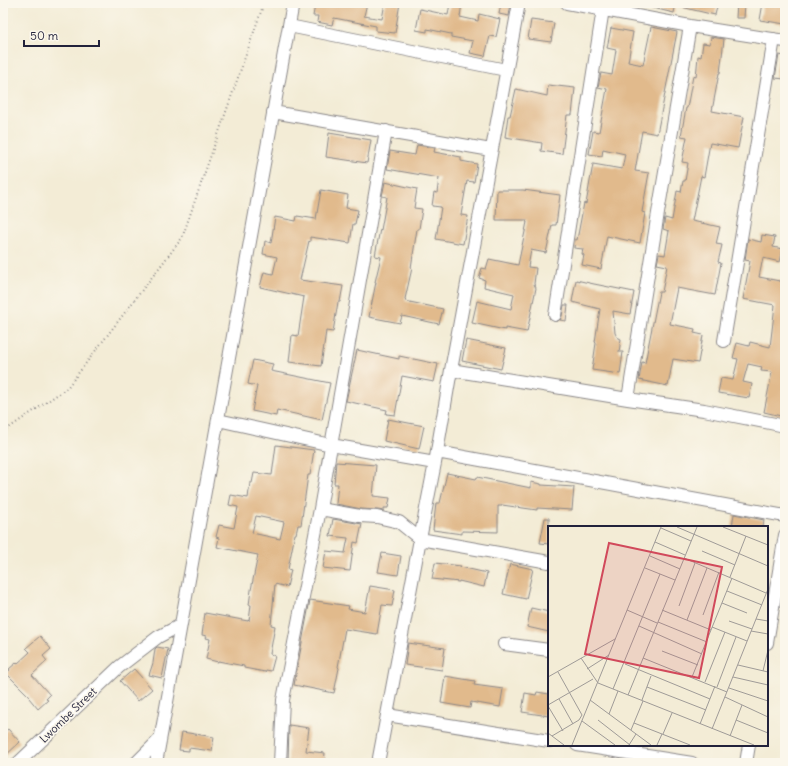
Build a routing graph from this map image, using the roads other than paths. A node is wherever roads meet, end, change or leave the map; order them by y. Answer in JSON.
{"nodes":[{"id":1,"x":293,"y":3,"type":"edge"},
{"id":2,"x":519,"y":3,"type":"edge"},
{"id":3,"x":567,"y":3,"type":"edge"},
{"id":4,"x":603,"y":10,"type":"junction"},
{"id":5,"x":289,"y":26,"type":"junction"},
{"id":6,"x":690,"y":26,"type":"junction"},
{"id":7,"x":780,"y":40,"type":"edge"},
{"id":8,"x":506,"y":70,"type":"junction"},
{"id":9,"x":273,"y":112,"type":"junction"},
{"id":10,"x":386,"y":131,"type":"junction"},
{"id":11,"x":491,"y":150,"type":"junction"},
{"id":12,"x":555,"y":315,"type":"dead end"},
{"id":13,"x":724,"y":341,"type":"dead end"},
{"id":14,"x":451,"y":370,"type":"junction"},
{"id":15,"x":628,"y":399,"type":"junction"},
{"id":16,"x":218,"y":420,"type":"junction"},
{"id":17,"x":785,"y":426,"type":"edge"},
{"id":18,"x":331,"y":445,"type":"junction"},
{"id":19,"x":436,"y":457,"type":"junction"},
{"id":20,"x":320,"y":509,"type":"junction"},
{"id":21,"x":785,"y":516,"type":"edge"},
{"id":22,"x":785,"y":535,"type":"edge"},
{"id":23,"x":420,"y":539,"type":"junction"},
{"id":24,"x":548,"y":562,"type":"edge"},
{"id":25,"x":771,"y":601,"type":"edge"},
{"id":26,"x":181,"y":625,"type":"junction"},
{"id":27,"x":768,"y":632,"type":"edge"},
{"id":28,"x":504,"y":644,"type":"dead end"},
{"id":29,"x":548,"y":650,"type":"edge"},
{"id":30,"x":386,"y":715,"type":"junction"},
{"id":31,"x":160,"y":739,"type":"junction"},
{"id":32,"x":548,"y":741,"type":"edge"},
{"id":33,"x":583,"y":746,"type":"edge"},
{"id":34,"x":749,"y":746,"type":"edge"},
{"id":35,"x":18,"y":763,"type":"edge"},
{"id":36,"x":136,"y":763,"type":"edge"},
{"id":37,"x":156,"y":763,"type":"edge"},
{"id":38,"x":280,"y":763,"type":"edge"},
{"id":39,"x":378,"y":763,"type":"edge"},
{"id":40,"x":692,"y":763,"type":"edge"},
{"id":41,"x":746,"y":763,"type":"edge"}],
"edges":[{"from":1,"to":5,"type":"street"},
{"from":2,"to":8,"type":"street"},
{"from":3,"to":4,"type":"street"},
{"from":4,"to":6,"type":"street"},
{"from":4,"to":12,"type":"street"},
{"from":5,"to":8,"type":"street"},
{"from":5,"to":9,"type":"street"},
{"from":6,"to":7,"type":"street"},
{"from":6,"to":15,"type":"street"},
{"from":7,"to":13,"type":"street"},
{"from":8,"to":11,"type":"street"},
{"from":9,"to":10,"type":"street"},
{"from":9,"to":16,"type":"street"},
{"from":10,"to":11,"type":"street"},
{"from":10,"to":18,"type":"street"},
{"from":11,"to":14,"type":"street"},
{"from":14,"to":15,"type":"street"},
{"from":14,"to":19,"type":"street"},
{"from":15,"to":17,"type":"street"},
{"from":16,"to":18,"type":"street"},
{"from":16,"to":26,"type":"street"},
{"from":18,"to":19,"type":"street"},
{"from":18,"to":20,"type":"street"},
{"from":19,"to":21,"type":"street"},
{"from":19,"to":23,"type":"street"},
{"from":20,"to":23,"type":"street"},
{"from":20,"to":38,"type":"street"},
{"from":22,"to":25,"type":"street"},
{"from":23,"to":24,"type":"street"},
{"from":23,"to":30,"type":"street"},
{"from":25,"to":27,"type":"street"},
{"from":26,"to":31,"type":"street"},
{"from":26,"to":35,"type":"street","name":"Lwombe Street"},
{"from":28,"to":29,"type":"street"},
{"from":30,"to":32,"type":"street"},
{"from":30,"to":39,"type":"street"},
{"from":31,"to":36,"type":"street"},
{"from":31,"to":37,"type":"street"},
{"from":33,"to":40,"type":"street"},
{"from":34,"to":41,"type":"street"}]}
